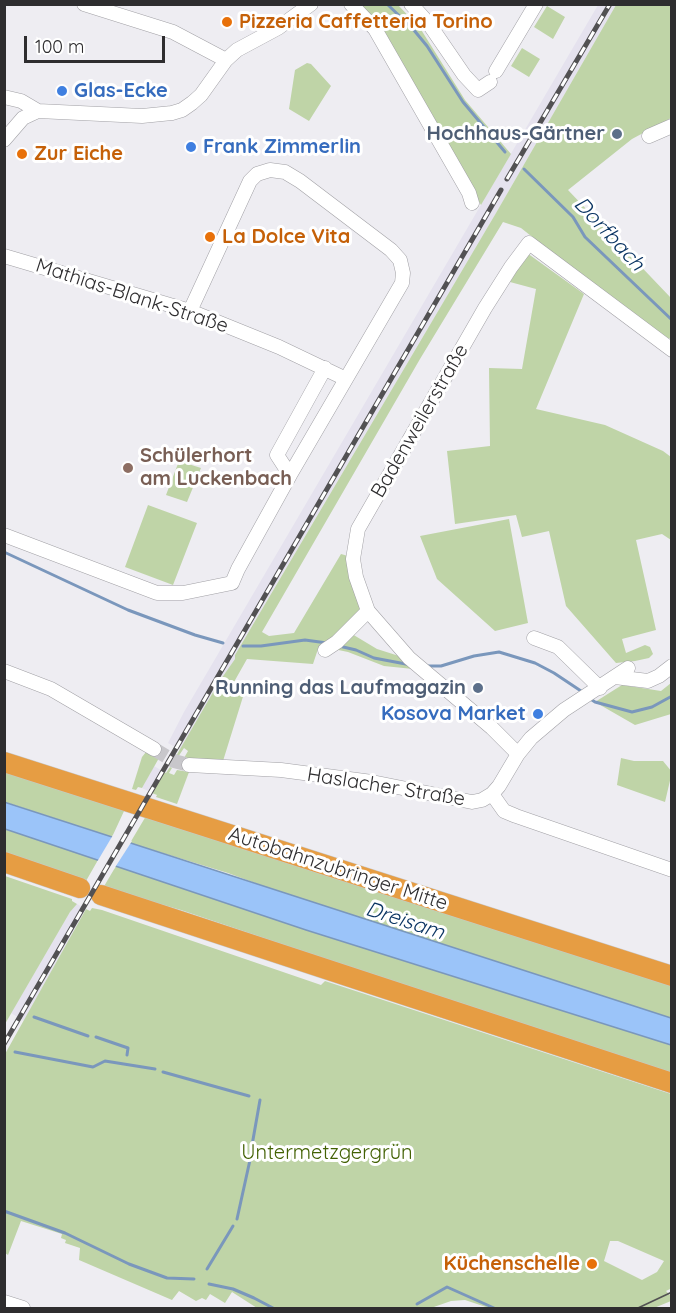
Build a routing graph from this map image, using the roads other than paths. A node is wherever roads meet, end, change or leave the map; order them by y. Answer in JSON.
{"nodes":[{"id":1,"x":84,"y":4,"type":"edge"},
{"id":2,"x":311,"y":4,"type":"edge"},
{"id":3,"x":351,"y":4,"type":"edge"},
{"id":4,"x":411,"y":4,"type":"edge"},
{"id":5,"x":536,"y":4,"type":"edge"},
{"id":6,"x":226,"y":60,"type":"junction"},
{"id":7,"x":4,"y":97,"type":"edge"},
{"id":8,"x":38,"y":111,"type":"junction"},
{"id":9,"x":672,"y":126,"type":"edge"},
{"id":10,"x":649,"y":136,"type":"dead end"},
{"id":11,"x":4,"y":140,"type":"edge"},
{"id":12,"x":472,"y":203,"type":"dead end"},
{"id":13,"x":4,"y":256,"type":"edge"},
{"id":14,"x":190,"y":311,"type":"junction"},
{"id":15,"x":672,"y":350,"type":"edge"},
{"id":16,"x":325,"y":368,"type":"junction"},
{"id":17,"x":346,"y":379,"type":"junction"},
{"id":18,"x":290,"y":475,"type":"junction"},
{"id":19,"x":4,"y":535,"type":"edge"},
{"id":20,"x":368,"y":611,"type":"junction"},
{"id":21,"x":534,"y":638,"type":"dead end"},
{"id":22,"x":331,"y":647,"type":"dead end"},
{"id":23,"x":672,"y":666,"type":"edge"},
{"id":24,"x":628,"y":668,"type":"dead end"},
{"id":25,"x":4,"y":671,"type":"edge"},
{"id":26,"x":615,"y":676,"type":"junction"},
{"id":27,"x":590,"y":694,"type":"junction"},
{"id":28,"x":154,"y":748,"type":"tunnel mouth"},
{"id":29,"x":518,"y":754,"type":"junction"},
{"id":30,"x":4,"y":762,"type":"edge"},
{"id":31,"x":189,"y":765,"type":"tunnel mouth"},
{"id":32,"x":492,"y":794,"type":"junction"},
{"id":33,"x":4,"y":862,"type":"edge"},
{"id":34,"x":672,"y":870,"type":"edge"},
{"id":35,"x":80,"y":888,"type":"dead end"},
{"id":36,"x":101,"y":895,"type":"dead end"},
{"id":37,"x":672,"y":976,"type":"edge"},
{"id":38,"x":672,"y":1083,"type":"edge"},
{"id":39,"x":4,"y":1302,"type":"edge"},
{"id":40,"x":23,"y":1308,"type":"edge"}],
"edges":[{"from":1,"to":6,"type":"street"},
{"from":2,"to":6,"type":"street"},
{"from":3,"to":12,"type":"street"},
{"from":4,"to":5,"type":"street"},
{"from":6,"to":8,"type":"street"},
{"from":7,"to":8,"type":"street"},
{"from":8,"to":11,"type":"street"},
{"from":9,"to":10,"type":"street"},
{"from":13,"to":14,"type":"street","name":"Mathias-Blank-Straße"},
{"from":14,"to":16,"type":"street","name":"Mathias-Blank-Straße"},
{"from":14,"to":17,"type":"street"},
{"from":15,"to":20,"type":"street","name":"Badenweilerstraße"},
{"from":16,"to":17,"type":"street","name":"Mathias-Blank-Straße"},
{"from":16,"to":18,"type":"street"},
{"from":17,"to":18,"type":"street"},
{"from":18,"to":19,"type":"street"},
{"from":20,"to":22,"type":"street"},
{"from":20,"to":29,"type":"street","name":"Badenweilerstraße"},
{"from":21,"to":27,"type":"street"},
{"from":23,"to":26,"type":"street"},
{"from":24,"to":26,"type":"street"},
{"from":25,"to":28,"type":"street"},
{"from":26,"to":27,"type":"street"},
{"from":27,"to":29,"type":"street"},
{"from":29,"to":32,"type":"street"},
{"from":30,"to":37,"type":"highway","name":"Autobahnzubringer Mitte"},
{"from":31,"to":32,"type":"street","name":"Haslacher Straße"},
{"from":32,"to":34,"type":"street","name":"Haslacher Straße"},
{"from":33,"to":35,"type":"highway"},
{"from":36,"to":38,"type":"highway"},
{"from":39,"to":40,"type":"street"}]}
